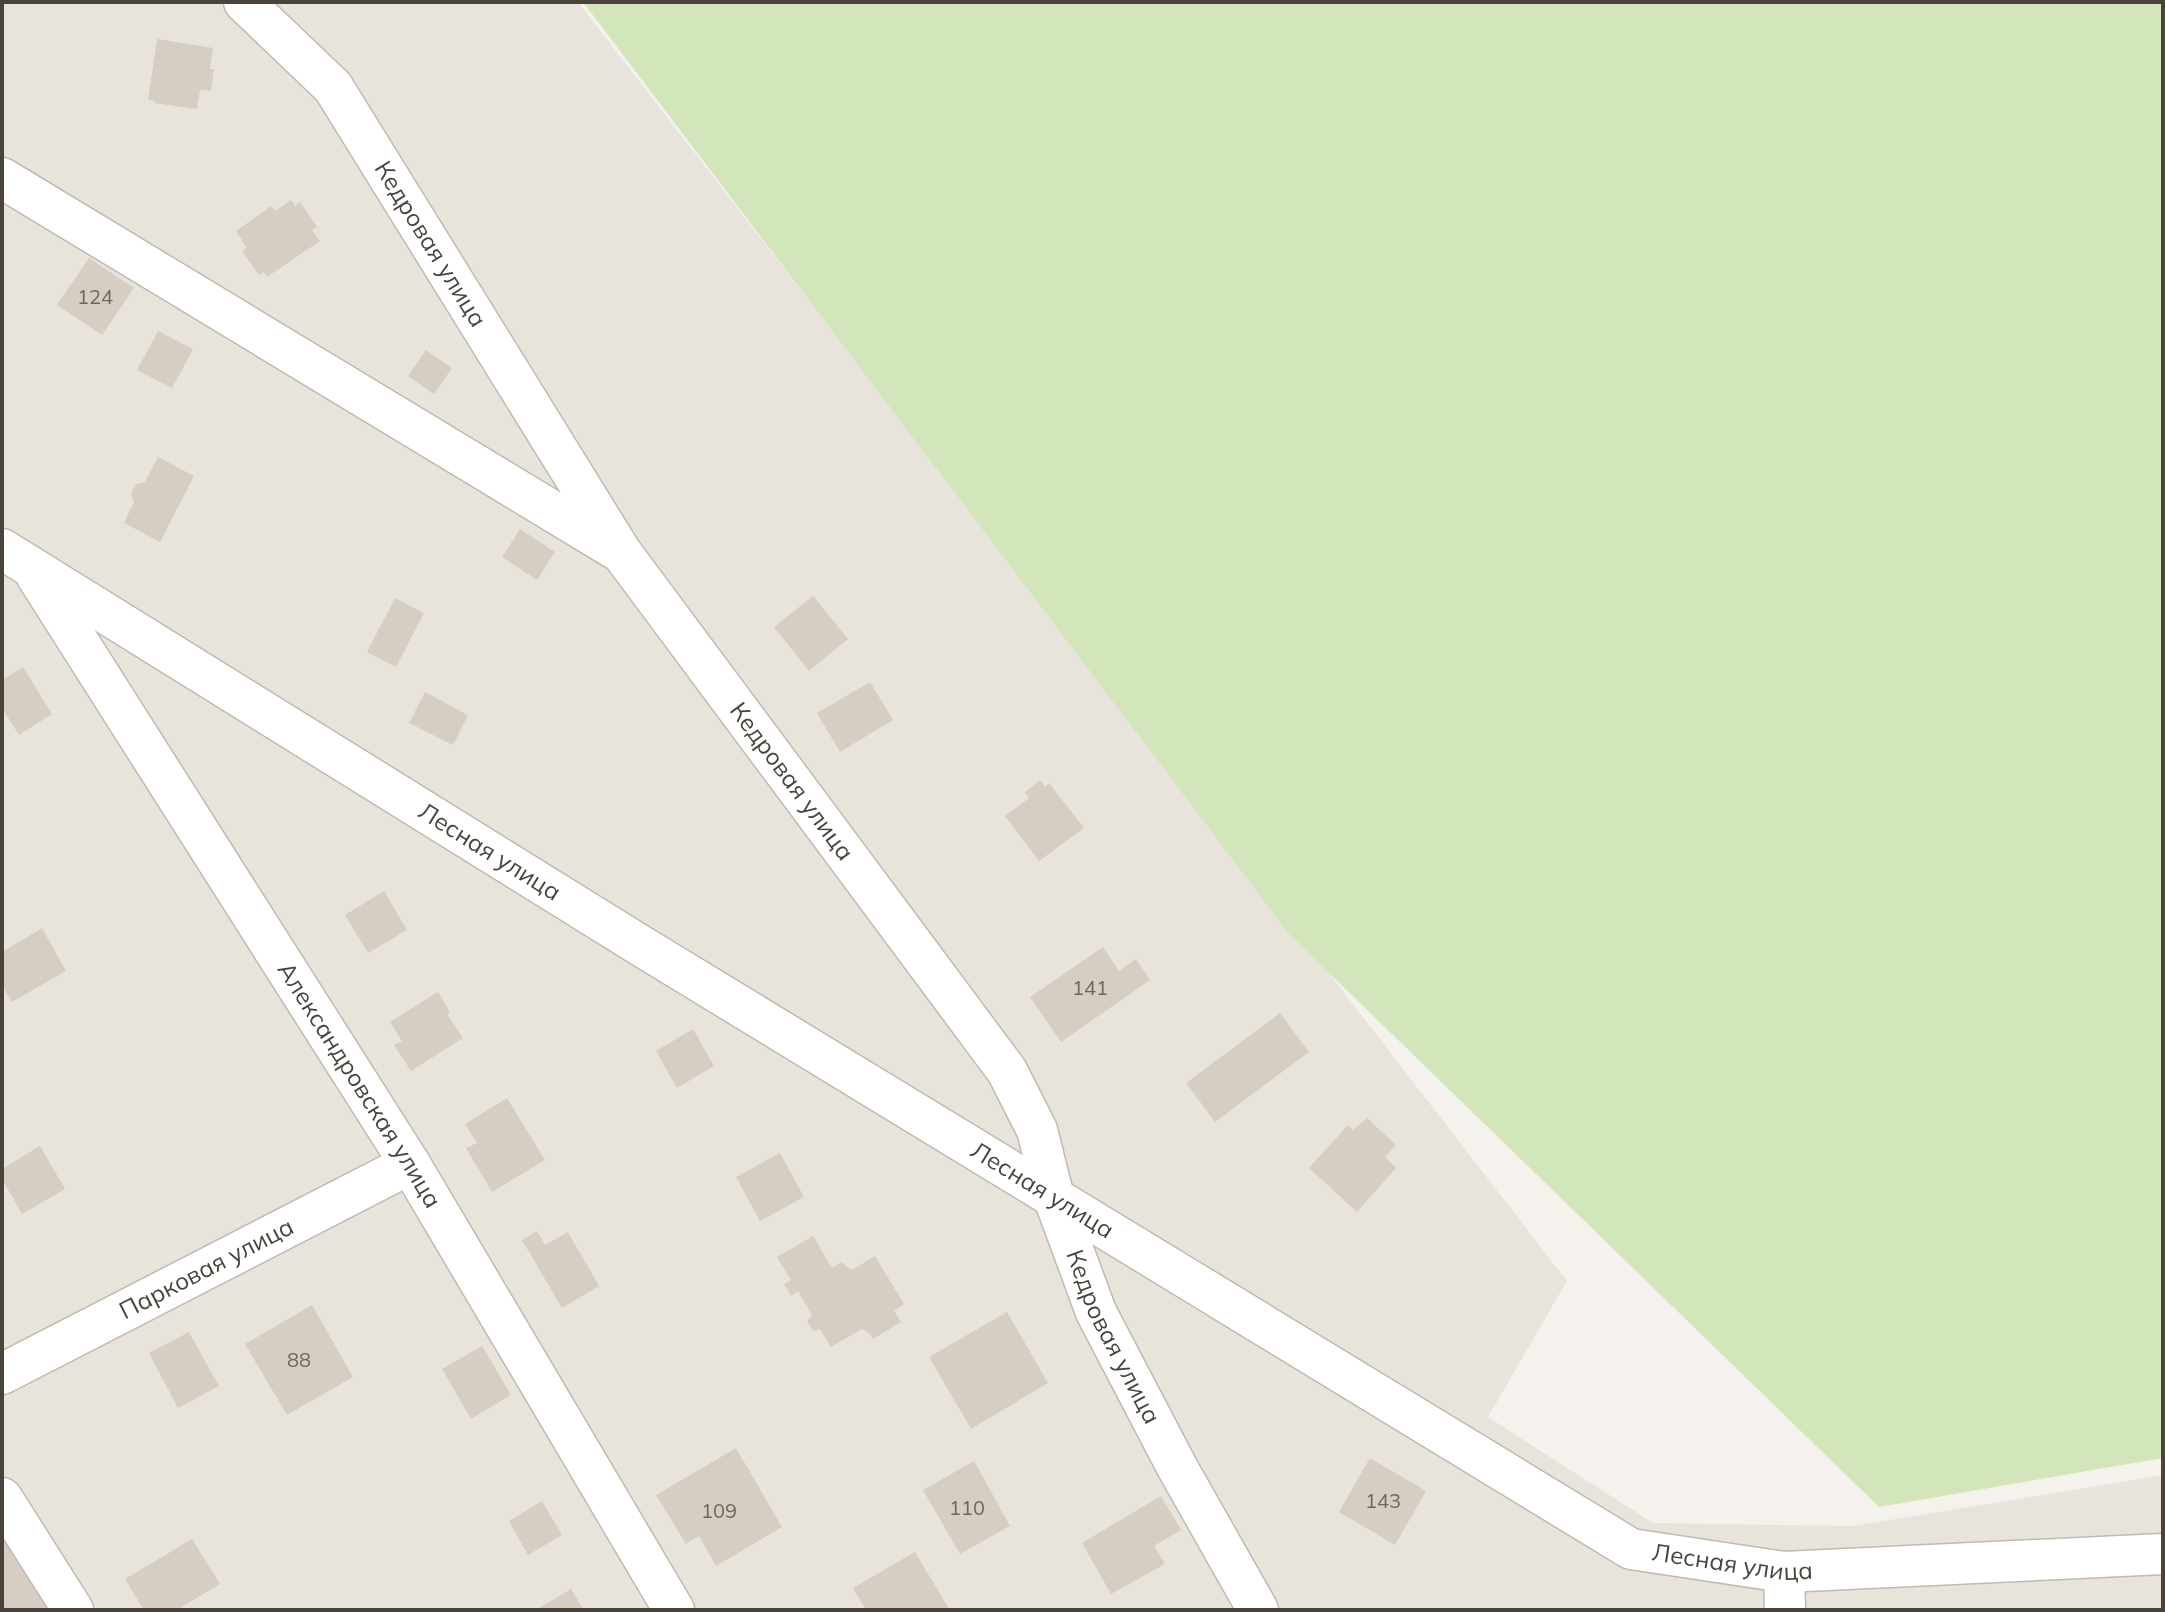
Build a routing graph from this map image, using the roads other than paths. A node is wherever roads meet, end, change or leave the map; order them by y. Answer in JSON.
{"nodes":[{"id":1,"x":244,"y":2,"type":"edge"},
{"id":2,"x":2,"y":178,"type":"edge"},
{"id":3,"x":621,"y":552,"type":"junction"},
{"id":4,"x":16,"y":558,"type":"edge"},
{"id":5,"x":410,"y":1164,"type":"junction"},
{"id":6,"x":1054,"y":1198,"type":"junction"},
{"id":7,"x":2,"y":1374,"type":"edge"},
{"id":8,"x":2,"y":1498,"type":"edge"},
{"id":9,"x":2163,"y":1554,"type":"edge"},
{"id":10,"x":1785,"y":1591,"type":"edge"},
{"id":11,"x":73,"y":1610,"type":"edge"},
{"id":12,"x":674,"y":1610,"type":"edge"},
{"id":13,"x":1258,"y":1610,"type":"edge"}],
"edges":[{"from":1,"to":3,"type":"street","name":"Кедровая улица"},
{"from":2,"to":3,"type":"street"},
{"from":3,"to":6,"type":"street","name":"Кедровая улица"},
{"from":4,"to":5,"type":"street","name":"Александровская улица"},
{"from":4,"to":6,"type":"street","name":"Лесная улица"},
{"from":5,"to":7,"type":"street","name":"Парковая улица"},
{"from":5,"to":12,"type":"street","name":"Александровская улица"},
{"from":6,"to":10,"type":"street","name":"Лесная улица"},
{"from":6,"to":13,"type":"street","name":"Кедровая улица"},
{"from":8,"to":11,"type":"street"},
{"from":9,"to":10,"type":"street","name":"Лесная улица"}]}
